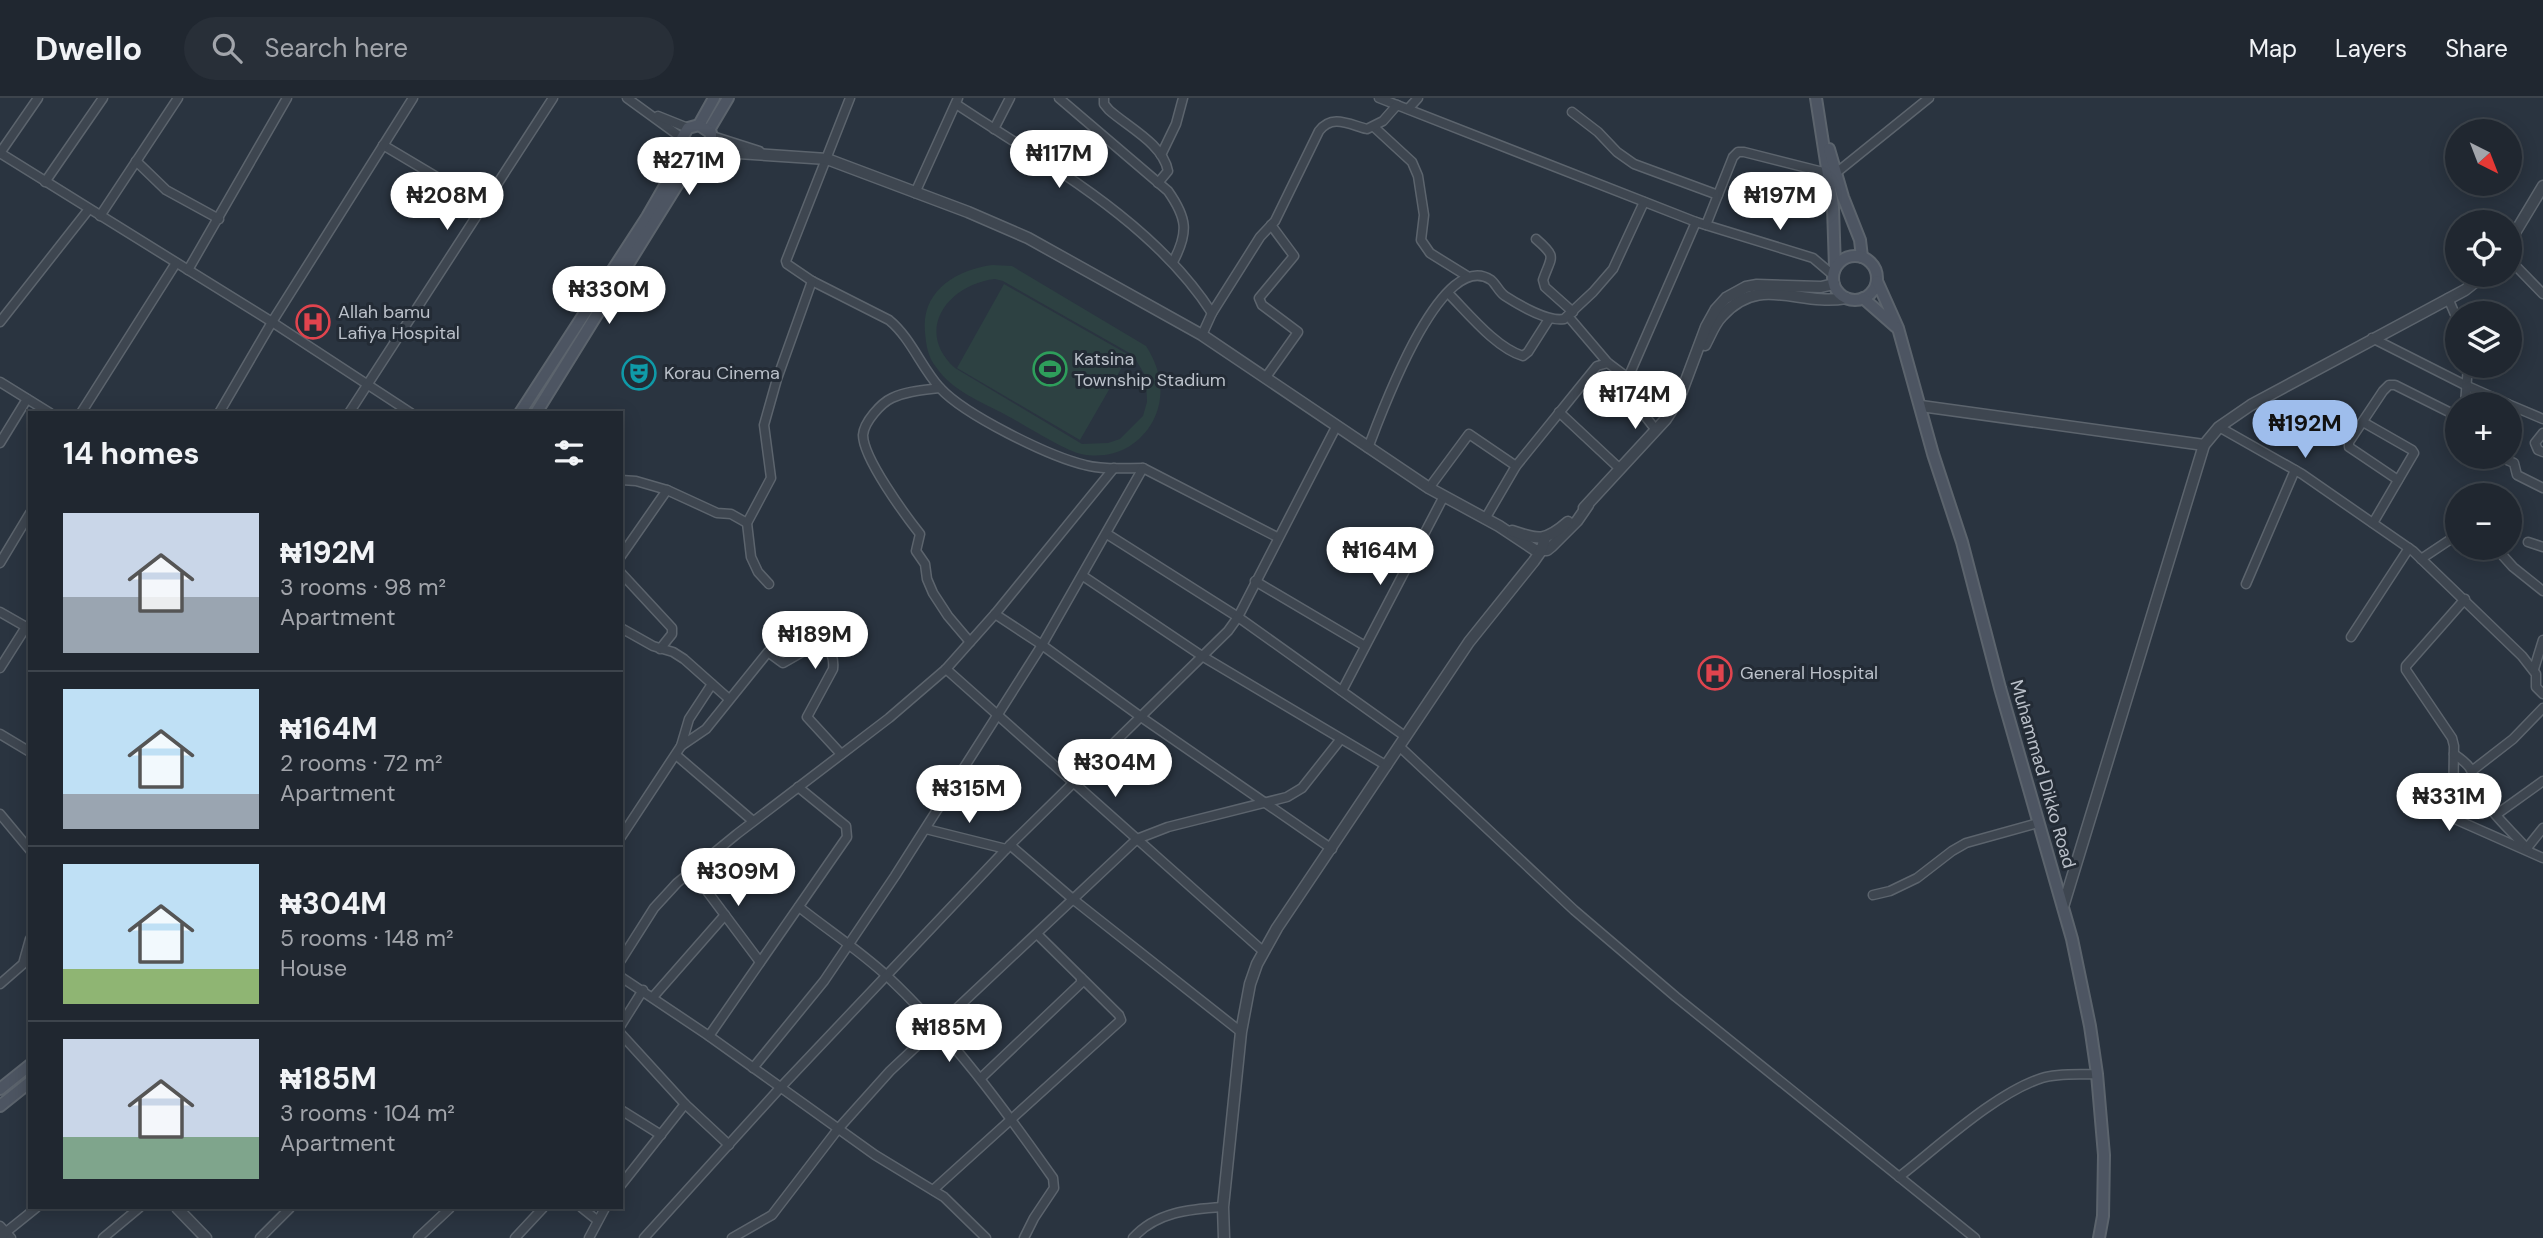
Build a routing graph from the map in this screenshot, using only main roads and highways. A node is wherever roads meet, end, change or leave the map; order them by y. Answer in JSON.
{"nodes":[{"id":1,"x":714,"y":98,"type":"edge"},
{"id":2,"x":728,"y":98,"type":"edge"},
{"id":3,"x":1816,"y":98,"type":"edge"},
{"id":4,"x":702,"y":130,"type":"junction"},
{"id":5,"x":690,"y":153,"type":"junction"},
{"id":6,"x":1831,"y":173,"type":"junction"},
{"id":7,"x":1862,"y":257,"type":"junction"},
{"id":8,"x":1834,"y":276,"type":"junction"},
{"id":9,"x":1877,"y":281,"type":"junction"},
{"id":10,"x":1863,"y":298,"type":"junction"},
{"id":11,"x":1898,"y":328,"type":"junction"},
{"id":12,"x":521,"y":411,"type":"edge"},
{"id":13,"x":537,"y":411,"type":"edge"},
{"id":14,"x":28,"y":1066,"type":"edge"},
{"id":15,"x":28,"y":1084,"type":"edge"},
{"id":16,"x":2,"y":1085,"type":"edge"},
{"id":17,"x":0,"y":1106,"type":"edge"},
{"id":18,"x":2099,"y":1238,"type":"edge"}],
"edges":[{"from":1,"to":4,"type":"main road"},
{"from":2,"to":4,"type":"main road"},
{"from":3,"to":6,"type":"main road"},
{"from":4,"to":5,"type":"main road"},
{"from":4,"to":5,"type":"main road"},
{"from":5,"to":12,"type":"main road"},
{"from":5,"to":13,"type":"main road"},
{"from":6,"to":7,"type":"main road"},
{"from":6,"to":8,"type":"main road"},
{"from":7,"to":8,"type":"main road"},
{"from":7,"to":9,"type":"main road"},
{"from":8,"to":10,"type":"main road"},
{"from":9,"to":10,"type":"main road"},
{"from":9,"to":11,"type":"main road","name":"Muhammad Dikko Road"},
{"from":10,"to":11,"type":"main road"},
{"from":11,"to":18,"type":"main road","name":"Muhammad Dikko Road"},
{"from":14,"to":16,"type":"main road"},
{"from":15,"to":17,"type":"main road"}]}
